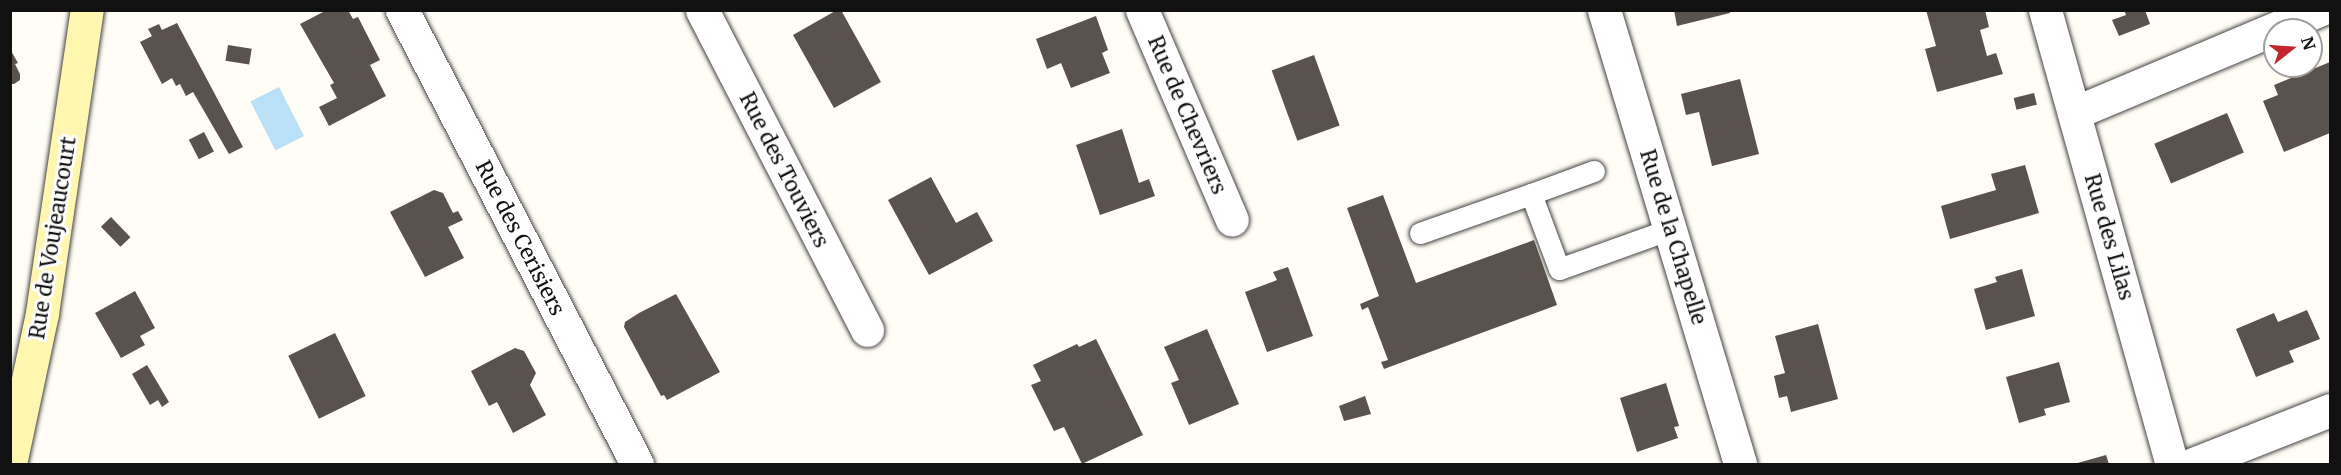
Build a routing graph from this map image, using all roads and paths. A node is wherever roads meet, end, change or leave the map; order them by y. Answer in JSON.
{"nodes":[{"id":1,"x":87,"y":10,"type":"edge"},
{"id":2,"x":402,"y":10,"type":"edge"},
{"id":3,"x":702,"y":10,"type":"edge"},
{"id":4,"x":1142,"y":10,"type":"edge"},
{"id":5,"x":1604,"y":10,"type":"edge"},
{"id":6,"x":2045,"y":10,"type":"edge"},
{"id":7,"x":2319,"y":10,"type":"edge"},
{"id":8,"x":2074,"y":113,"type":"junction"},
{"id":9,"x":1594,"y":171,"type":"dead end"},
{"id":10,"x":1531,"y":194,"type":"junction"},
{"id":11,"x":1232,"y":220,"type":"dead end"},
{"id":12,"x":1670,"y":229,"type":"junction"},
{"id":13,"x":1420,"y":233,"type":"dead end"},
{"id":14,"x":867,"y":330,"type":"dead end"},
{"id":15,"x":2331,"y":410,"type":"edge"},
{"id":16,"x":10,"y":464,"type":"edge"},
{"id":17,"x":637,"y":465,"type":"edge"},
{"id":18,"x":1740,"y":465,"type":"edge"},
{"id":19,"x":2172,"y":465,"type":"edge"},
{"id":20,"x":2193,"y":465,"type":"edge"}],
"edges":[{"from":1,"to":16,"type":"main road","name":"Rue de Voujeaucourt"},
{"from":2,"to":17,"type":"street","name":"Rue des Cerisiers"},
{"from":3,"to":14,"type":"street","name":"Rue des Touviers"},
{"from":4,"to":11,"type":"street","name":"Rue de Chevriers"},
{"from":5,"to":12,"type":"street","name":"Rue de la Chapelle"},
{"from":6,"to":8,"type":"street","name":"Rue des Lilas"},
{"from":7,"to":8,"type":"street"},
{"from":8,"to":19,"type":"street","name":"Rue des Lilas"},
{"from":9,"to":10,"type":"lane"},
{"from":10,"to":12,"type":"lane"},
{"from":10,"to":13,"type":"lane"},
{"from":12,"to":18,"type":"street","name":"Rue de la Chapelle"},
{"from":15,"to":20,"type":"street"}]}
